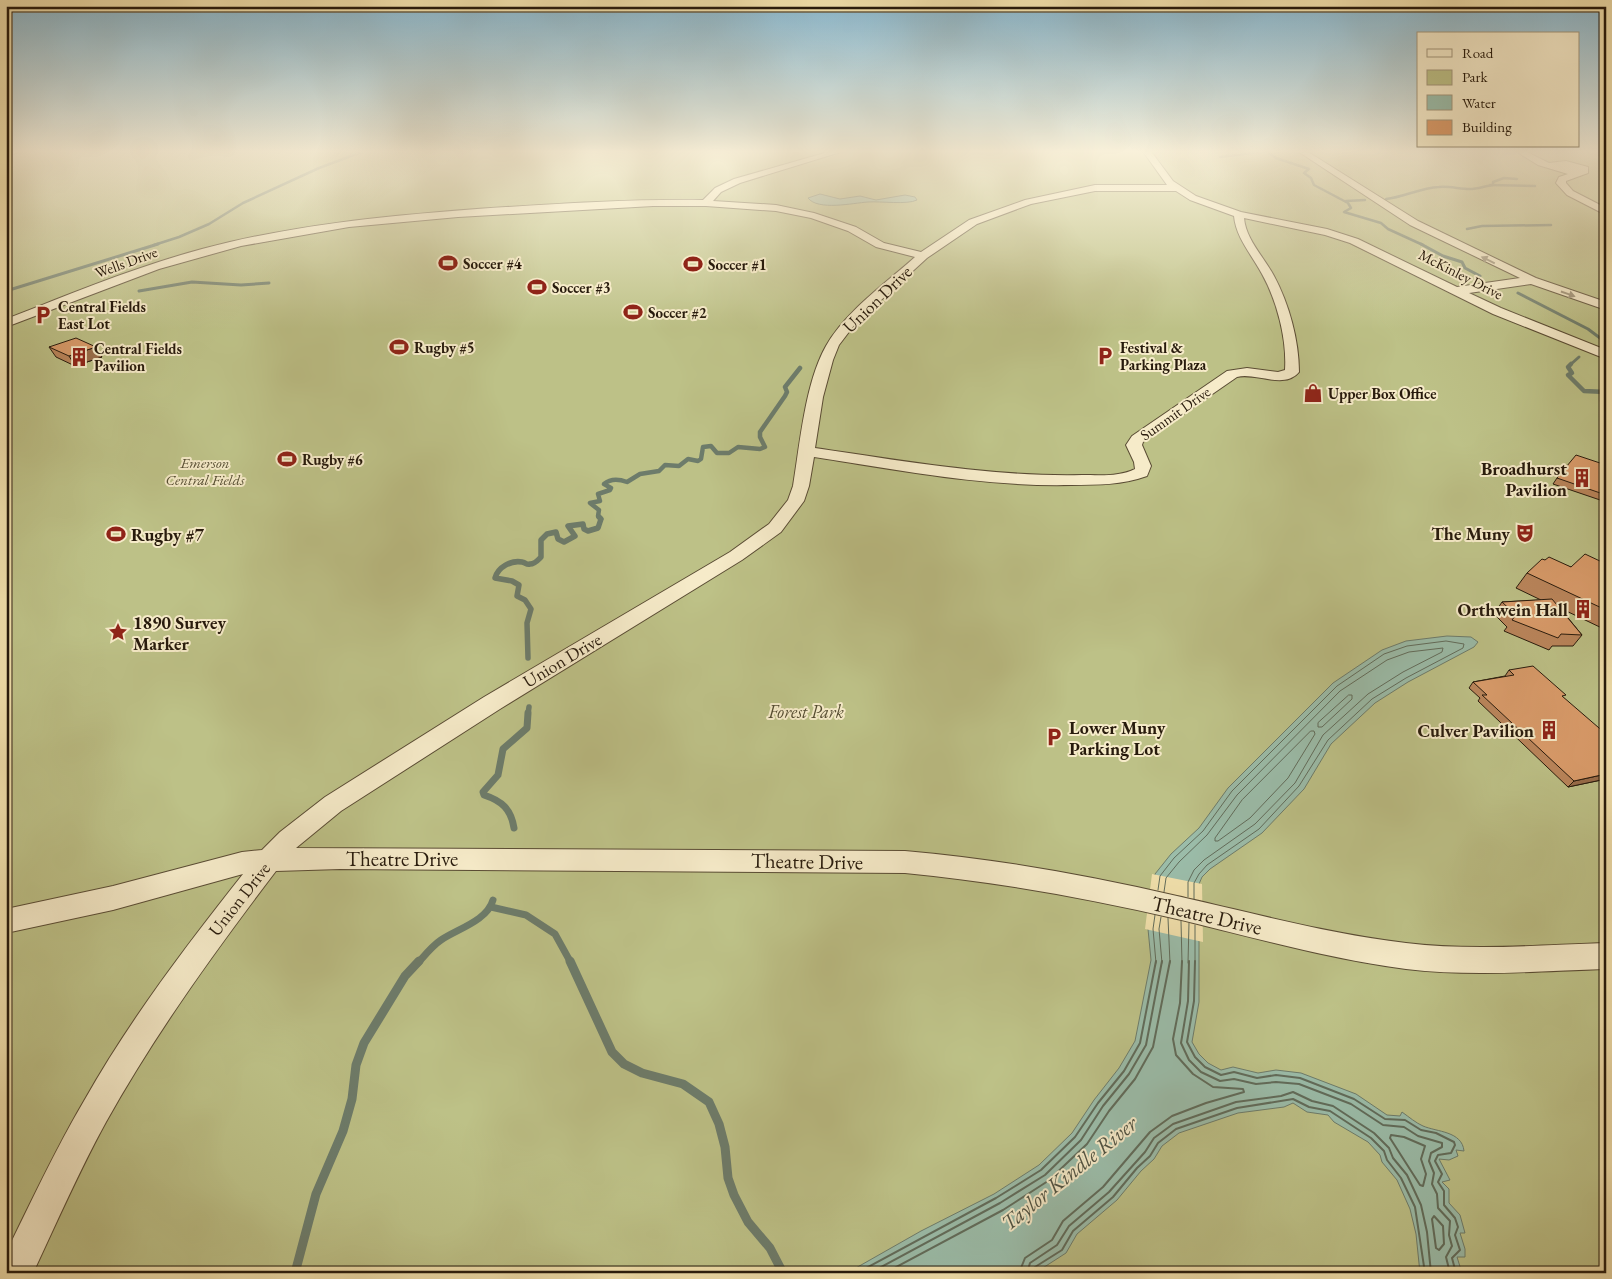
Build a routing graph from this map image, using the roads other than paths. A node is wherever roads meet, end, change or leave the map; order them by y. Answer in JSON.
{"nodes":[{"id":1,"x":527,"y":210,"type":"edge"},
{"id":2,"x":784,"y":210,"type":"edge"},
{"id":3,"x":1007,"y":210,"type":"edge"},
{"id":4,"x":1226,"y":210,"type":"edge"},
{"id":5,"x":1393,"y":210,"type":"edge"},
{"id":6,"x":1240,"y":214,"type":"junction"},
{"id":7,"x":923,"y":256,"type":"junction"},
{"id":8,"x":1532,"y":280,"type":"junction"},
{"id":9,"x":1455,"y":290,"type":"junction"},
{"id":10,"x":1606,"y":306,"type":"edge"},
{"id":11,"x":6,"y":323,"type":"edge"},
{"id":12,"x":1606,"y":355,"type":"edge"},
{"id":13,"x":807,"y":451,"type":"junction"},
{"id":14,"x":270,"y":860,"type":"junction"},
{"id":15,"x":6,"y":921,"type":"edge"},
{"id":16,"x":1606,"y":956,"type":"edge"},
{"id":17,"x":15,"y":1273,"type":"edge"}],
"edges":[{"from":1,"to":11,"type":"street","name":"Wells Drive"},
{"from":2,"to":7,"type":"street","name":"Wells Drive"},
{"from":3,"to":7,"type":"street","name":"Union Drive"},
{"from":4,"to":6,"type":"street","name":"McKinley Drive"},
{"from":8,"to":5,"type":"street","one_way":true},
{"from":6,"to":9,"type":"street","name":"McKinley Drive"},
{"from":6,"to":13,"type":"street","name":"Summit Drive"},
{"from":7,"to":13,"type":"street","name":"Union Drive"},
{"from":8,"to":9,"type":"street"},
{"from":8,"to":10,"type":"street","one_way":true},
{"from":9,"to":12,"type":"street","name":"McKinley Drive"},
{"from":13,"to":14,"type":"street","name":"Union Drive"},
{"from":14,"to":15,"type":"street","name":"Theatre Drive"},
{"from":14,"to":16,"type":"street","name":"Theatre Drive"},
{"from":14,"to":17,"type":"street","name":"Union Drive"}]}
